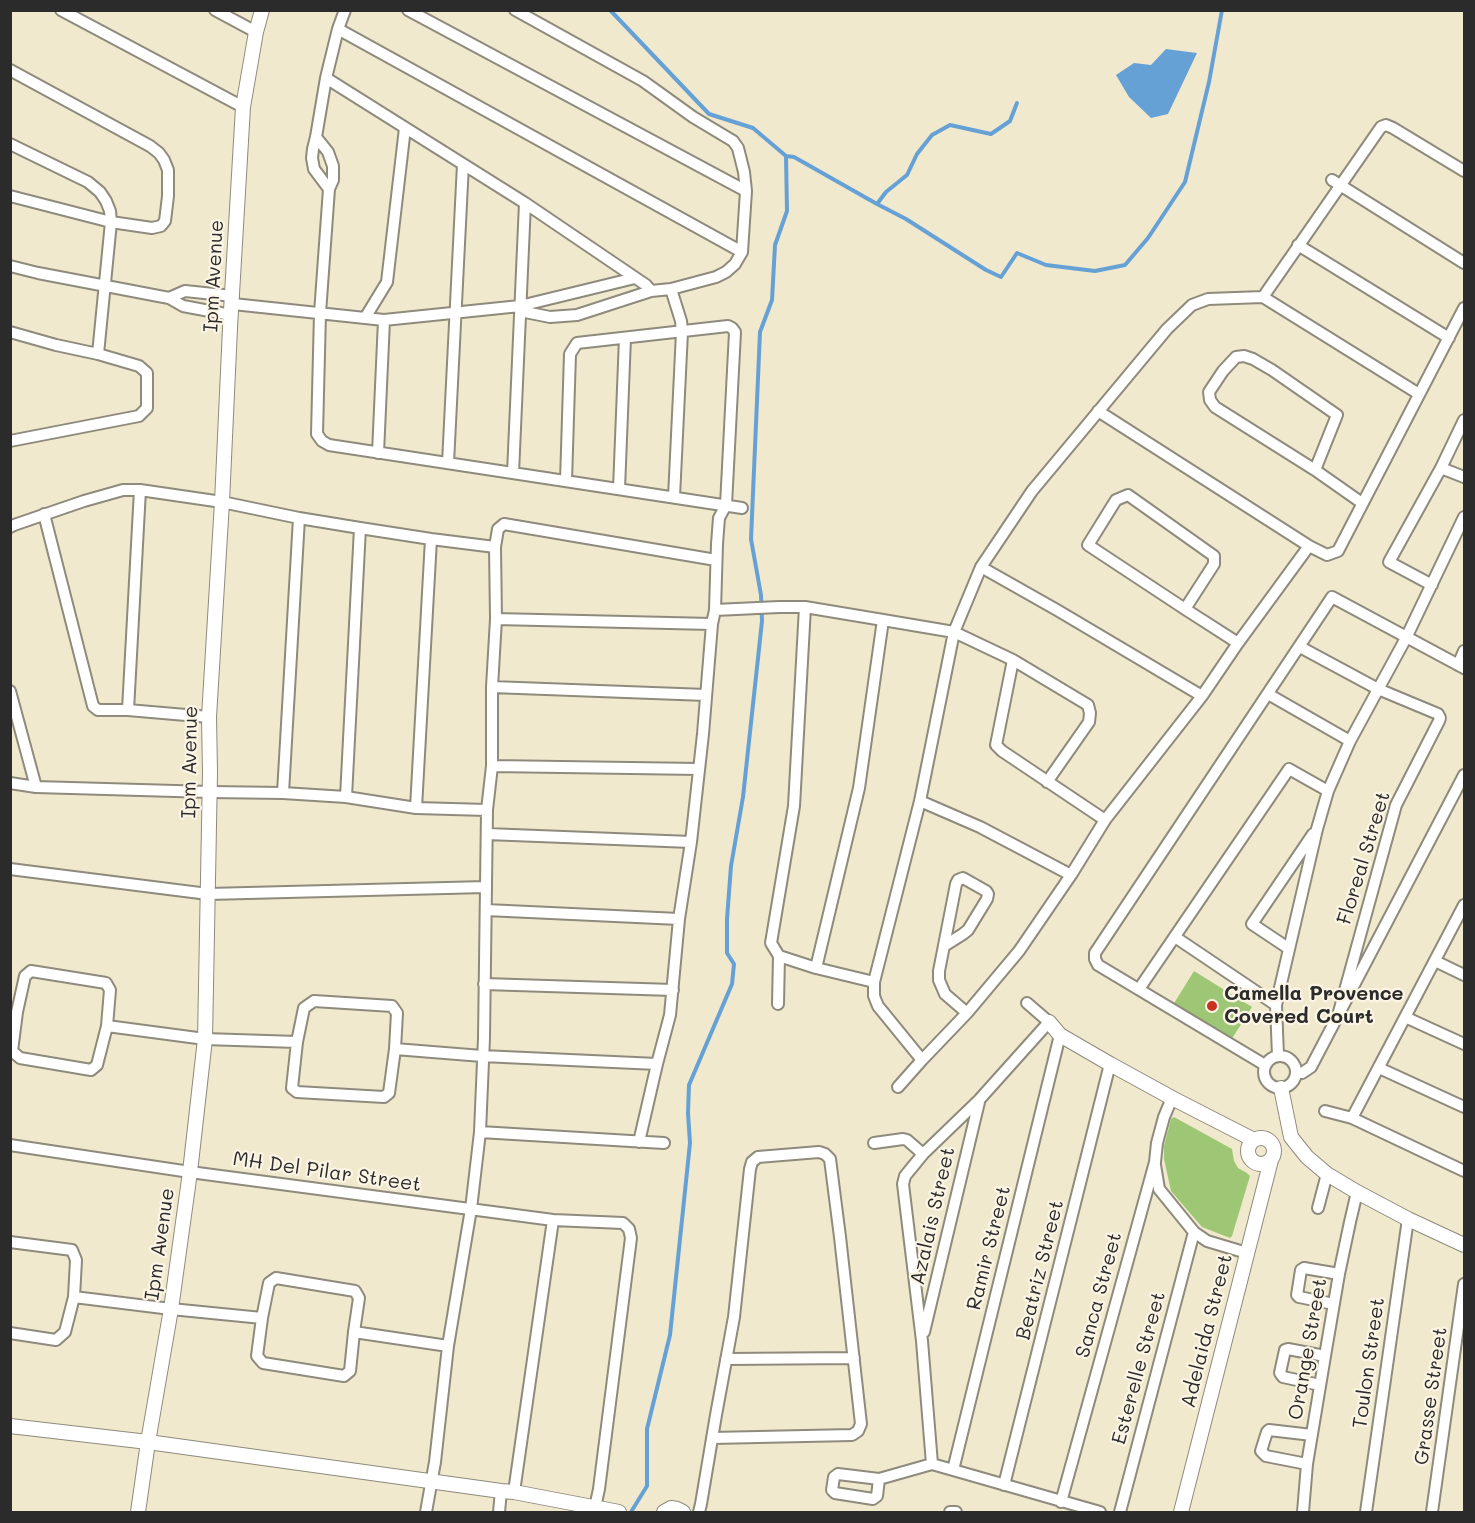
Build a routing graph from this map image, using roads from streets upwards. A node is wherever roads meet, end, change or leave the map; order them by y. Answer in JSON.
{"nodes":[{"id":1,"x":61,"y":10,"type":"edge"},
{"id":2,"x":215,"y":10,"type":"edge"},
{"id":3,"x":262,"y":10,"type":"edge"},
{"id":4,"x":345,"y":10,"type":"edge"},
{"id":5,"x":408,"y":10,"type":"edge"},
{"id":6,"x":515,"y":10,"type":"edge"},
{"id":7,"x":338,"y":29,"type":"junction"},
{"id":8,"x":256,"y":32,"type":"junction"},
{"id":9,"x":10,"y":70,"type":"edge"},
{"id":10,"x":326,"y":78,"type":"junction"},
{"id":11,"x":243,"y":107,"type":"junction"},
{"id":12,"x":405,"y":128,"type":"junction"},
{"id":13,"x":316,"y":137,"type":"junction"},
{"id":14,"x":10,"y":144,"type":"edge"},
{"id":15,"x":463,"y":164,"type":"junction"},
{"id":16,"x":1464,"y":171,"type":"edge"},
{"id":17,"x":1336,"y":183,"type":"junction"},
{"id":18,"x":329,"y":189,"type":"junction"},
{"id":19,"x":746,"y":191,"type":"junction"},
{"id":20,"x":10,"y":196,"type":"edge"},
{"id":21,"x":525,"y":203,"type":"junction"},
{"id":22,"x":111,"y":222,"type":"junction"},
{"id":23,"x":1298,"y":245,"type":"junction"},
{"id":24,"x":742,"y":252,"type":"junction"},
{"id":25,"x":1464,"y":263,"type":"edge"},
{"id":26,"x":10,"y":266,"type":"edge"},
{"id":27,"x":635,"y":278,"type":"junction"},
{"id":28,"x":105,"y":286,"type":"junction"},
{"id":29,"x":671,"y":289,"type":"junction"},
{"id":30,"x":651,"y":291,"type":"junction"},
{"id":31,"x":1263,"y":297,"type":"junction"},
{"id":32,"x":169,"y":298,"type":"junction"},
{"id":33,"x":232,"y":305,"type":"junction"},
{"id":34,"x":1464,"y":308,"type":"edge"},
{"id":35,"x":520,"y":309,"type":"junction"},
{"id":36,"x":456,"y":312,"type":"junction"},
{"id":37,"x":320,"y":313,"type":"junction"},
{"id":38,"x":365,"y":318,"type":"junction"},
{"id":39,"x":384,"y":320,"type":"junction"},
{"id":40,"x":10,"y":332,"type":"edge"},
{"id":41,"x":682,"y":332,"type":"junction"},
{"id":42,"x":625,"y":338,"type":"junction"},
{"id":43,"x":1449,"y":338,"type":"junction"},
{"id":44,"x":98,"y":354,"type":"junction"},
{"id":45,"x":1419,"y":394,"type":"junction"},
{"id":46,"x":1098,"y":411,"type":"junction"},
{"id":47,"x":1464,"y":420,"type":"edge"},
{"id":48,"x":10,"y":441,"type":"edge"},
{"id":49,"x":378,"y":453,"type":"junction"},
{"id":50,"x":448,"y":463,"type":"junction"},
{"id":51,"x":1441,"y":468,"type":"junction"},
{"id":52,"x":1315,"y":470,"type":"junction"},
{"id":53,"x":513,"y":473,"type":"junction"},
{"id":54,"x":1464,"y":477,"type":"edge"},
{"id":55,"x":566,"y":481,"type":"junction"},
{"id":56,"x":619,"y":489,"type":"junction"},
{"id":57,"x":140,"y":490,"type":"junction"},
{"id":58,"x":674,"y":497,"type":"junction"},
{"id":59,"x":222,"y":502,"type":"junction"},
{"id":60,"x":1362,"y":502,"type":"junction"},
{"id":61,"x":726,"y":505,"type":"junction"},
{"id":62,"x":742,"y":508,"type":"dead end"},
{"id":63,"x":44,"y":514,"type":"junction"},
{"id":64,"x":1464,"y":517,"type":"edge"},
{"id":65,"x":299,"y":518,"type":"junction"},
{"id":66,"x":10,"y":528,"type":"edge"},
{"id":67,"x":360,"y":528,"type":"junction"},
{"id":68,"x":431,"y":539,"type":"junction"},
{"id":69,"x":1309,"y":546,"type":"junction"},
{"id":70,"x":495,"y":547,"type":"junction"},
{"id":71,"x":716,"y":560,"type":"junction"},
{"id":72,"x":981,"y":567,"type":"junction"},
{"id":73,"x":1432,"y":585,"type":"junction"},
{"id":74,"x":805,"y":607,"type":"junction"},
{"id":75,"x":1185,"y":609,"type":"junction"},
{"id":76,"x":715,"y":610,"type":"junction"},
{"id":77,"x":496,"y":619,"type":"junction"},
{"id":78,"x":883,"y":620,"type":"junction"},
{"id":79,"x":712,"y":624,"type":"junction"},
{"id":80,"x":954,"y":632,"type":"junction"},
{"id":81,"x":1406,"y":638,"type":"junction"},
{"id":82,"x":1238,"y":643,"type":"junction"},
{"id":83,"x":1300,"y":647,"type":"junction"},
{"id":84,"x":1464,"y":651,"type":"edge"},
{"id":85,"x":1014,"y":660,"type":"junction"},
{"id":86,"x":1461,"y":667,"type":"edge"},
{"id":87,"x":492,"y":687,"type":"junction"},
{"id":88,"x":1378,"y":689,"type":"junction"},
{"id":89,"x":10,"y":691,"type":"edge"},
{"id":90,"x":1268,"y":694,"type":"junction"},
{"id":91,"x":706,"y":695,"type":"junction"},
{"id":92,"x":1202,"y":696,"type":"junction"},
{"id":93,"x":128,"y":710,"type":"junction"},
{"id":94,"x":209,"y":717,"type":"junction"},
{"id":95,"x":1350,"y":741,"type":"junction"},
{"id":96,"x":492,"y":766,"type":"junction"},
{"id":97,"x":699,"y":769,"type":"junction"},
{"id":98,"x":1464,"y":775,"type":"edge"},
{"id":99,"x":1047,"y":782,"type":"junction"},
{"id":100,"x":10,"y":783,"type":"edge"},
{"id":101,"x":36,"y":787,"type":"junction"},
{"id":102,"x":1328,"y":791,"type":"junction"},
{"id":103,"x":210,"y":792,"type":"junction"},
{"id":104,"x":283,"y":793,"type":"junction"},
{"id":105,"x":346,"y":797,"type":"junction"},
{"id":106,"x":920,"y":801,"type":"junction"},
{"id":107,"x":416,"y":808,"type":"junction"},
{"id":108,"x":487,"y":810,"type":"junction"},
{"id":109,"x":1105,"y":820,"type":"junction"},
{"id":110,"x":1317,"y":829,"type":"junction"},
{"id":111,"x":487,"y":834,"type":"junction"},
{"id":112,"x":691,"y":842,"type":"junction"},
{"id":113,"x":10,"y":869,"type":"edge"},
{"id":114,"x":1071,"y":875,"type":"junction"},
{"id":115,"x":486,"y":887,"type":"junction"},
{"id":116,"x":208,"y":894,"type":"junction"},
{"id":117,"x":1464,"y":905,"type":"edge"},
{"id":118,"x":486,"y":910,"type":"junction"},
{"id":119,"x":680,"y":920,"type":"junction"},
{"id":120,"x":1175,"y":937,"type":"junction"},
{"id":121,"x":944,"y":946,"type":"junction"},
{"id":122,"x":1288,"y":948,"type":"junction"},
{"id":123,"x":779,"y":956,"type":"junction"},
{"id":124,"x":1435,"y":961,"type":"junction"},
{"id":125,"x":816,"y":968,"type":"junction"},
{"id":126,"x":1464,"y":975,"type":"edge"},
{"id":127,"x":874,"y":982,"type":"junction"},
{"id":128,"x":484,"y":984,"type":"junction"},
{"id":129,"x":1139,"y":989,"type":"junction"},
{"id":130,"x":673,"y":990,"type":"junction"},
{"id":131,"x":778,"y":1004,"type":"dead end"},
{"id":132,"x":1028,"y":1004,"type":"dead end"},
{"id":133,"x":1276,"y":1005,"type":"junction"},
{"id":134,"x":14,"y":1012,"type":"edge"},
{"id":135,"x":1339,"y":1012,"type":"junction"},
{"id":136,"x":967,"y":1013,"type":"junction"},
{"id":137,"x":1405,"y":1017,"type":"junction"},
{"id":138,"x":1049,"y":1022,"type":"junction"},
{"id":139,"x":107,"y":1026,"type":"junction"},
{"id":140,"x":1060,"y":1035,"type":"junction"},
{"id":141,"x":205,"y":1039,"type":"junction"},
{"id":142,"x":297,"y":1042,"type":"junction"},
{"id":143,"x":1464,"y":1044,"type":"edge"},
{"id":144,"x":395,"y":1049,"type":"junction"},
{"id":145,"x":482,"y":1056,"type":"junction"},
{"id":146,"x":1278,"y":1056,"type":"junction"},
{"id":147,"x":922,"y":1060,"type":"junction"},
{"id":148,"x":657,"y":1064,"type":"junction"},
{"id":149,"x":1110,"y":1064,"type":"junction"},
{"id":150,"x":1265,"y":1065,"type":"junction"},
{"id":151,"x":1379,"y":1068,"type":"junction"},
{"id":152,"x":1296,"y":1073,"type":"junction"},
{"id":153,"x":898,"y":1088,"type":"dead end"},
{"id":154,"x":1281,"y":1088,"type":"junction"},
{"id":155,"x":1172,"y":1098,"type":"junction"},
{"id":156,"x":979,"y":1100,"type":"junction"},
{"id":157,"x":1464,"y":1107,"type":"edge"},
{"id":158,"x":1325,"y":1111,"type":"dead end"},
{"id":159,"x":1352,"y":1118,"type":"junction"},
{"id":160,"x":480,"y":1132,"type":"junction"},
{"id":161,"x":1291,"y":1137,"type":"junction"},
{"id":162,"x":1254,"y":1140,"type":"junction"},
{"id":163,"x":639,"y":1142,"type":"junction"},
{"id":164,"x":664,"y":1143,"type":"dead end"},
{"id":165,"x":874,"y":1143,"type":"dead end"},
{"id":166,"x":10,"y":1145,"type":"edge"},
{"id":167,"x":1272,"y":1153,"type":"junction"},
{"id":168,"x":923,"y":1154,"type":"junction"},
{"id":169,"x":1155,"y":1162,"type":"junction"},
{"id":170,"x":1464,"y":1171,"type":"edge"},
{"id":171,"x":190,"y":1172,"type":"junction"},
{"id":172,"x":1327,"y":1174,"type":"junction"},
{"id":173,"x":1358,"y":1192,"type":"junction"},
{"id":174,"x":1318,"y":1208,"type":"dead end"},
{"id":175,"x":471,"y":1209,"type":"junction"},
{"id":176,"x":1408,"y":1219,"type":"junction"},
{"id":177,"x":553,"y":1220,"type":"junction"},
{"id":178,"x":1194,"y":1232,"type":"junction"},
{"id":179,"x":10,"y":1242,"type":"edge"},
{"id":180,"x":1464,"y":1245,"type":"edge"},
{"id":181,"x":1247,"y":1253,"type":"junction"},
{"id":182,"x":1339,"y":1274,"type":"junction"},
{"id":183,"x":1464,"y":1284,"type":"edge"},
{"id":184,"x":74,"y":1297,"type":"junction"},
{"id":185,"x":1334,"y":1304,"type":"junction"},
{"id":186,"x":171,"y":1309,"type":"junction"},
{"id":187,"x":262,"y":1318,"type":"junction"},
{"id":188,"x":10,"y":1332,"type":"edge"},
{"id":189,"x":354,"y":1332,"type":"junction"},
{"id":190,"x":922,"y":1341,"type":"junction"},
{"id":191,"x":448,"y":1346,"type":"junction"},
{"id":192,"x":1325,"y":1356,"type":"junction"},
{"id":193,"x":854,"y":1358,"type":"junction"},
{"id":194,"x":726,"y":1359,"type":"junction"},
{"id":195,"x":1320,"y":1385,"type":"junction"},
{"id":196,"x":10,"y":1426,"type":"edge"},
{"id":197,"x":1312,"y":1434,"type":"junction"},
{"id":198,"x":712,"y":1438,"type":"junction"},
{"id":199,"x":148,"y":1442,"type":"junction"},
{"id":200,"x":932,"y":1464,"type":"junction"},
{"id":201,"x":1307,"y":1464,"type":"junction"},
{"id":202,"x":953,"y":1470,"type":"junction"},
{"id":203,"x":879,"y":1479,"type":"dead end"},
{"id":204,"x":431,"y":1480,"type":"junction"},
{"id":205,"x":1004,"y":1485,"type":"junction"},
{"id":206,"x":508,"y":1491,"type":"junction"},
{"id":207,"x":1061,"y":1502,"type":"junction"},
{"id":208,"x":595,"y":1510,"type":"edge"},
{"id":209,"x":138,"y":1512,"type":"edge"},
{"id":210,"x":426,"y":1512,"type":"edge"},
{"id":211,"x":499,"y":1512,"type":"edge"},
{"id":212,"x":618,"y":1512,"type":"edge"},
{"id":213,"x":664,"y":1512,"type":"edge"},
{"id":214,"x":683,"y":1512,"type":"edge"},
{"id":215,"x":699,"y":1512,"type":"edge"},
{"id":216,"x":950,"y":1512,"type":"edge"},
{"id":217,"x":956,"y":1512,"type":"edge"},
{"id":218,"x":1100,"y":1512,"type":"edge"},
{"id":219,"x":1120,"y":1512,"type":"edge"},
{"id":220,"x":1181,"y":1512,"type":"edge"},
{"id":221,"x":1303,"y":1512,"type":"edge"},
{"id":222,"x":1366,"y":1512,"type":"edge"},
{"id":223,"x":1432,"y":1512,"type":"edge"}],
"edges":[{"from":1,"to":11,"type":"street"},
{"from":2,"to":8,"type":"street"},
{"from":3,"to":8,"type":"street","name":"Ipm Avenue"},
{"from":4,"to":7,"type":"street"},
{"from":5,"to":19,"type":"street"},
{"from":6,"to":19,"type":"street"},
{"from":7,"to":10,"type":"street"},
{"from":7,"to":24,"type":"street"},
{"from":8,"to":11,"type":"street","name":"Ipm Avenue"},
{"from":9,"to":22,"type":"street"},
{"from":10,"to":12,"type":"street"},
{"from":10,"to":13,"type":"street"},
{"from":11,"to":33,"type":"street","name":"Ipm Avenue"},
{"from":12,"to":15,"type":"street"},
{"from":12,"to":38,"type":"street"},
{"from":13,"to":18,"type":"street"},
{"from":13,"to":18,"type":"street"},
{"from":14,"to":22,"type":"street"},
{"from":15,"to":21,"type":"street"},
{"from":15,"to":36,"type":"street"},
{"from":16,"to":17,"type":"street"},
{"from":17,"to":23,"type":"street"},
{"from":17,"to":25,"type":"street"},
{"from":18,"to":37,"type":"street"},
{"from":19,"to":24,"type":"street"},
{"from":20,"to":22,"type":"street"},
{"from":21,"to":27,"type":"street"},
{"from":21,"to":35,"type":"street"},
{"from":22,"to":28,"type":"street"},
{"from":23,"to":31,"type":"street"},
{"from":23,"to":43,"type":"street"},
{"from":24,"to":29,"type":"street"},
{"from":26,"to":28,"type":"street"},
{"from":27,"to":30,"type":"street"},
{"from":27,"to":35,"type":"street"},
{"from":28,"to":32,"type":"street"},
{"from":28,"to":44,"type":"street"},
{"from":29,"to":30,"type":"street"},
{"from":29,"to":41,"type":"street"},
{"from":30,"to":35,"type":"street"},
{"from":31,"to":45,"type":"street"},
{"from":31,"to":46,"type":"street"},
{"from":32,"to":33,"type":"street"},
{"from":32,"to":33,"type":"street"},
{"from":33,"to":37,"type":"street"},
{"from":33,"to":59,"type":"street","name":"Ipm Avenue"},
{"from":34,"to":43,"type":"street"},
{"from":35,"to":36,"type":"street"},
{"from":35,"to":53,"type":"street"},
{"from":36,"to":39,"type":"street"},
{"from":36,"to":50,"type":"street"},
{"from":37,"to":38,"type":"street"},
{"from":37,"to":49,"type":"street"},
{"from":38,"to":39,"type":"street"},
{"from":39,"to":49,"type":"street"},
{"from":40,"to":44,"type":"street"},
{"from":41,"to":42,"type":"street"},
{"from":41,"to":58,"type":"street"},
{"from":41,"to":61,"type":"street"},
{"from":42,"to":55,"type":"street"},
{"from":42,"to":56,"type":"street"},
{"from":43,"to":45,"type":"street"},
{"from":44,"to":48,"type":"street"},
{"from":45,"to":60,"type":"street"},
{"from":46,"to":69,"type":"street"},
{"from":46,"to":72,"type":"street"},
{"from":47,"to":51,"type":"street"},
{"from":49,"to":50,"type":"street"},
{"from":50,"to":53,"type":"street"},
{"from":51,"to":54,"type":"street"},
{"from":51,"to":73,"type":"street"},
{"from":52,"to":52,"type":"street"},
{"from":52,"to":60,"type":"street"},
{"from":53,"to":55,"type":"street"},
{"from":55,"to":56,"type":"street"},
{"from":56,"to":58,"type":"street"},
{"from":57,"to":59,"type":"street"},
{"from":57,"to":63,"type":"street"},
{"from":57,"to":93,"type":"street"},
{"from":58,"to":61,"type":"street"},
{"from":59,"to":65,"type":"street"},
{"from":59,"to":94,"type":"street","name":"Ipm Avenue"},
{"from":60,"to":69,"type":"street"},
{"from":61,"to":62,"type":"street"},
{"from":61,"to":71,"type":"street"},
{"from":63,"to":66,"type":"street"},
{"from":63,"to":93,"type":"street"},
{"from":64,"to":73,"type":"street"},
{"from":65,"to":67,"type":"street"},
{"from":65,"to":104,"type":"street"},
{"from":67,"to":68,"type":"street"},
{"from":67,"to":105,"type":"street"},
{"from":68,"to":70,"type":"street"},
{"from":68,"to":107,"type":"street"},
{"from":69,"to":82,"type":"street"},
{"from":70,"to":71,"type":"street"},
{"from":70,"to":77,"type":"street"},
{"from":71,"to":76,"type":"street"},
{"from":72,"to":80,"type":"street"},
{"from":72,"to":92,"type":"street"},
{"from":73,"to":81,"type":"street"},
{"from":74,"to":76,"type":"street"},
{"from":74,"to":78,"type":"street"},
{"from":74,"to":123,"type":"street"},
{"from":75,"to":75,"type":"street"},
{"from":75,"to":82,"type":"street"},
{"from":76,"to":79,"type":"street"},
{"from":77,"to":79,"type":"street"},
{"from":77,"to":87,"type":"street"},
{"from":78,"to":80,"type":"street"},
{"from":78,"to":125,"type":"street"},
{"from":79,"to":91,"type":"street"},
{"from":80,"to":85,"type":"street"},
{"from":80,"to":106,"type":"street"},
{"from":81,"to":83,"type":"street"},
{"from":81,"to":86,"type":"street"},
{"from":81,"to":88,"type":"street"},
{"from":82,"to":92,"type":"street"},
{"from":83,"to":88,"type":"street"},
{"from":83,"to":90,"type":"street"},
{"from":84,"to":86,"type":"street"},
{"from":85,"to":99,"type":"street"},
{"from":85,"to":99,"type":"street"},
{"from":87,"to":91,"type":"street"},
{"from":87,"to":96,"type":"street"},
{"from":88,"to":95,"type":"street"},
{"from":88,"to":135,"type":"street","name":"Floreal Street"},
{"from":89,"to":101,"type":"street"},
{"from":90,"to":95,"type":"street"},
{"from":90,"to":129,"type":"street"},
{"from":91,"to":97,"type":"street"},
{"from":92,"to":109,"type":"street"},
{"from":93,"to":94,"type":"street"},
{"from":94,"to":103,"type":"street","name":"Ipm Avenue"},
{"from":95,"to":102,"type":"street"},
{"from":96,"to":97,"type":"street"},
{"from":96,"to":108,"type":"street"},
{"from":97,"to":112,"type":"street"},
{"from":98,"to":135,"type":"street"},
{"from":99,"to":109,"type":"street"},
{"from":100,"to":101,"type":"street"},
{"from":101,"to":103,"type":"street"},
{"from":102,"to":110,"type":"street"},
{"from":102,"to":120,"type":"street"},
{"from":103,"to":104,"type":"street"},
{"from":103,"to":116,"type":"street","name":"Ipm Avenue"},
{"from":104,"to":105,"type":"street"},
{"from":105,"to":107,"type":"street"},
{"from":106,"to":114,"type":"street"},
{"from":106,"to":127,"type":"street"},
{"from":107,"to":108,"type":"street"},
{"from":108,"to":111,"type":"street"},
{"from":109,"to":114,"type":"street"},
{"from":110,"to":122,"type":"street"},
{"from":110,"to":122,"type":"street"},
{"from":111,"to":112,"type":"street"},
{"from":111,"to":115,"type":"street"},
{"from":112,"to":119,"type":"street"},
{"from":113,"to":116,"type":"street"},
{"from":114,"to":136,"type":"street"},
{"from":115,"to":116,"type":"street"},
{"from":115,"to":118,"type":"street"},
{"from":116,"to":141,"type":"street","name":"Ipm Avenue"},
{"from":117,"to":124,"type":"street"},
{"from":118,"to":119,"type":"street"},
{"from":118,"to":128,"type":"street"},
{"from":119,"to":130,"type":"street"},
{"from":120,"to":129,"type":"street"},
{"from":120,"to":133,"type":"street"},
{"from":121,"to":121,"type":"street"},
{"from":121,"to":136,"type":"street"},
{"from":122,"to":133,"type":"street"},
{"from":123,"to":125,"type":"street"},
{"from":123,"to":131,"type":"street"},
{"from":124,"to":126,"type":"street"},
{"from":124,"to":137,"type":"street"},
{"from":125,"to":127,"type":"street"},
{"from":127,"to":147,"type":"street"},
{"from":128,"to":130,"type":"street"},
{"from":128,"to":145,"type":"street"},
{"from":129,"to":150,"type":"street"},
{"from":130,"to":148,"type":"street"},
{"from":132,"to":138,"type":"street"},
{"from":133,"to":146,"type":"street"},
{"from":134,"to":139,"type":"street"},
{"from":134,"to":139,"type":"street"},
{"from":135,"to":152,"type":"street"},
{"from":136,"to":147,"type":"street"},
{"from":137,"to":143,"type":"street"},
{"from":137,"to":151,"type":"street"},
{"from":138,"to":140,"type":"street"},
{"from":138,"to":156,"type":"street"},
{"from":139,"to":141,"type":"street"},
{"from":140,"to":149,"type":"street"},
{"from":140,"to":202,"type":"street","name":"Ramir Street"},
{"from":141,"to":142,"type":"street"},
{"from":141,"to":171,"type":"street","name":"Ipm Avenue"},
{"from":142,"to":144,"type":"street"},
{"from":142,"to":144,"type":"street"},
{"from":144,"to":145,"type":"street"},
{"from":145,"to":148,"type":"street"},
{"from":145,"to":160,"type":"street"},
{"from":146,"to":150,"type":"street"},
{"from":146,"to":152,"type":"street"},
{"from":147,"to":153,"type":"street"},
{"from":148,"to":163,"type":"street"},
{"from":149,"to":155,"type":"street"},
{"from":149,"to":205,"type":"street","name":"Beatriz Street"},
{"from":150,"to":154,"type":"street"},
{"from":151,"to":157,"type":"street"},
{"from":151,"to":159,"type":"street"},
{"from":152,"to":154,"type":"street"},
{"from":154,"to":161,"type":"street"},
{"from":155,"to":162,"type":"street"},
{"from":155,"to":169,"type":"street","name":"Sanca Street"},
{"from":156,"to":168,"type":"street"},
{"from":156,"to":190,"type":"street","name":"Azalais Street"},
{"from":158,"to":159,"type":"street"},
{"from":159,"to":170,"type":"street"},
{"from":160,"to":163,"type":"street"},
{"from":160,"to":175,"type":"street"},
{"from":161,"to":167,"type":"street"},
{"from":161,"to":172,"type":"street"},
{"from":162,"to":167,"type":"street"},
{"from":162,"to":167,"type":"street"},
{"from":163,"to":164,"type":"street"},
{"from":165,"to":168,"type":"street"},
{"from":166,"to":171,"type":"street","name":"MH Del Pilar Street"},
{"from":167,"to":181,"type":"street","name":"Adelaida Street"},
{"from":168,"to":190,"type":"street"},
{"from":169,"to":178,"type":"street"},
{"from":169,"to":207,"type":"street","name":"Sanca Street"},
{"from":171,"to":175,"type":"street","name":"MH Del Pilar Street"},
{"from":171,"to":186,"type":"street","name":"Ipm Avenue"},
{"from":172,"to":173,"type":"street"},
{"from":172,"to":174,"type":"street"},
{"from":173,"to":176,"type":"street"},
{"from":173,"to":182,"type":"street","name":"Orange Street"},
{"from":175,"to":177,"type":"street","name":"MH Del Pilar Street"},
{"from":175,"to":191,"type":"street"},
{"from":176,"to":180,"type":"street"},
{"from":176,"to":222,"type":"street","name":"Toulon Street"},
{"from":177,"to":206,"type":"street"},
{"from":177,"to":208,"type":"street","name":"MH Del Pilar Street"},
{"from":178,"to":181,"type":"street"},
{"from":178,"to":219,"type":"street","name":"Esterelle Street"},
{"from":179,"to":184,"type":"street"},
{"from":181,"to":220,"type":"street","name":"Adelaida Street"},
{"from":182,"to":185,"type":"street","name":"Orange Street"},
{"from":182,"to":185,"type":"street"},
{"from":183,"to":223,"type":"street","name":"Grasse Street"},
{"from":184,"to":186,"type":"street"},
{"from":184,"to":188,"type":"street"},
{"from":185,"to":192,"type":"street","name":"Orange Street"},
{"from":186,"to":187,"type":"street"},
{"from":186,"to":199,"type":"street","name":"Ipm Avenue"},
{"from":187,"to":189,"type":"street"},
{"from":187,"to":189,"type":"street"},
{"from":189,"to":191,"type":"street"},
{"from":190,"to":200,"type":"street"},
{"from":191,"to":204,"type":"street"},
{"from":192,"to":195,"type":"street","name":"Orange Street"},
{"from":192,"to":195,"type":"street"},
{"from":193,"to":194,"type":"street"},
{"from":193,"to":194,"type":"street"},
{"from":193,"to":198,"type":"street"},
{"from":194,"to":198,"type":"street"},
{"from":195,"to":197,"type":"street","name":"Orange Street"},
{"from":196,"to":199,"type":"street"},
{"from":197,"to":201,"type":"street","name":"Orange Street"},
{"from":197,"to":201,"type":"street"},
{"from":198,"to":215,"type":"street"},
{"from":199,"to":204,"type":"street"},
{"from":199,"to":209,"type":"street","name":"Ipm Avenue"},
{"from":200,"to":202,"type":"street"},
{"from":200,"to":203,"type":"street"},
{"from":201,"to":221,"type":"street","name":"Orange Street"},
{"from":202,"to":205,"type":"street"},
{"from":204,"to":206,"type":"street"},
{"from":204,"to":210,"type":"street"},
{"from":205,"to":207,"type":"street"},
{"from":206,"to":208,"type":"street"},
{"from":206,"to":211,"type":"street"},
{"from":207,"to":218,"type":"street"},
{"from":208,"to":212,"type":"street"},
{"from":213,"to":214,"type":"street"},
{"from":216,"to":217,"type":"street"}]}
